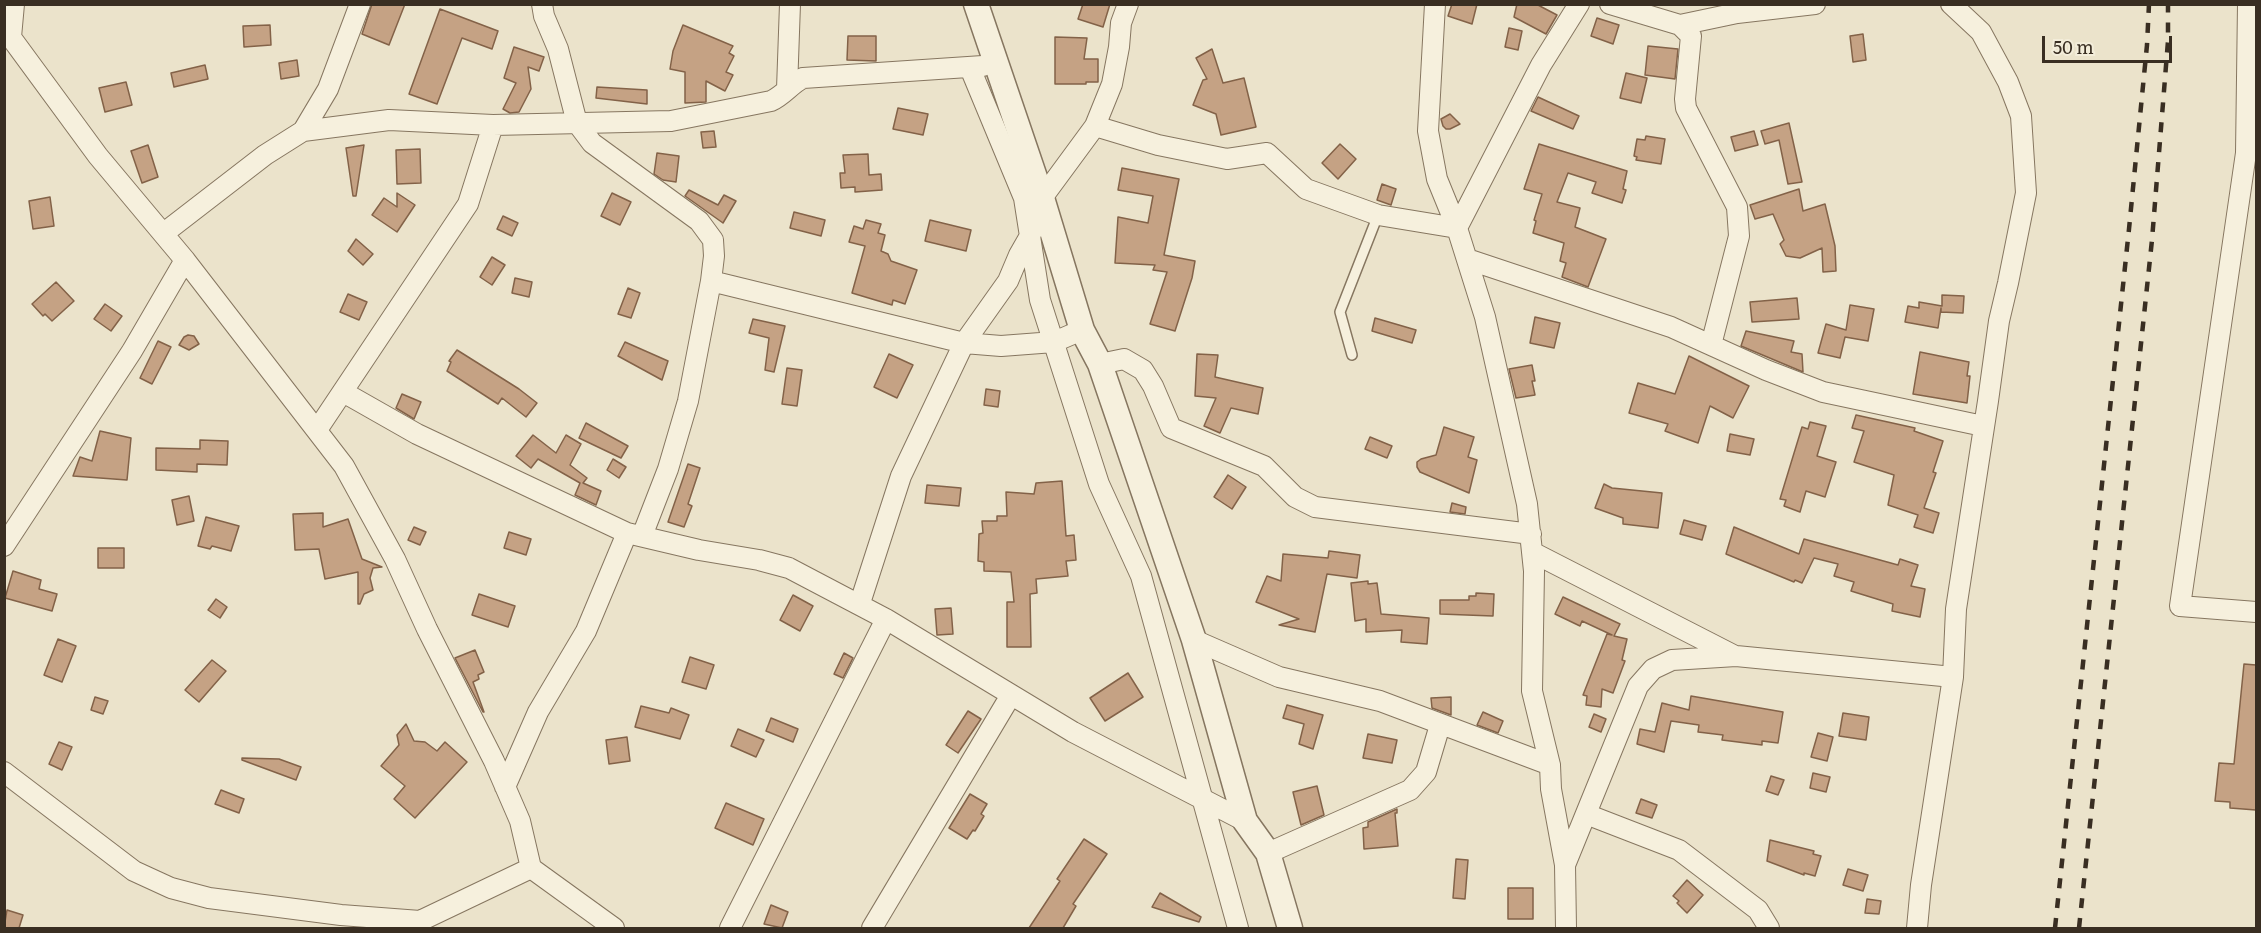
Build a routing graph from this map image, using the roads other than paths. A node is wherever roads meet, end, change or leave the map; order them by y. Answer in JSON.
{"nodes":[{"id":1,"x":14,"y":4,"type":"edge"},
{"id":2,"x":360,"y":4,"type":"edge"},
{"id":3,"x":542,"y":4,"type":"edge"},
{"id":4,"x":790,"y":4,"type":"edge"},
{"id":5,"x":976,"y":4,"type":"edge"},
{"id":6,"x":1128,"y":4,"type":"edge"},
{"id":7,"x":1435,"y":4,"type":"edge"},
{"id":8,"x":1579,"y":4,"type":"edge"},
{"id":9,"x":1610,"y":4,"type":"edge"},
{"id":10,"x":1815,"y":4,"type":"edge"},
{"id":11,"x":1951,"y":4,"type":"edge"},
{"id":12,"x":2248,"y":4,"type":"edge"},
{"id":13,"x":1680,"y":25,"type":"junction"},
{"id":14,"x":8,"y":33,"type":"edge"},
{"id":15,"x":997,"y":64,"type":"junction"},
{"id":16,"x":970,"y":68,"type":"junction"},
{"id":17,"x":787,"y":89,"type":"junction"},
{"id":18,"x":577,"y":123,"type":"junction"},
{"id":19,"x":493,"y":125,"type":"junction"},
{"id":20,"x":1095,"y":126,"type":"junction"},
{"id":21,"x":303,"y":131,"type":"junction"},
{"id":22,"x":1041,"y":198,"type":"junction"},
{"id":23,"x":1378,"y":215,"type":"junction"},
{"id":24,"x":1457,"y":228,"type":"junction"},
{"id":25,"x":164,"y":233,"type":"junction"},
{"id":26,"x":1031,"y":234,"type":"junction"},
{"id":27,"x":1467,"y":259,"type":"junction"},
{"id":28,"x":185,"y":260,"type":"junction"},
{"id":29,"x":711,"y":281,"type":"junction"},
{"id":30,"x":1082,"y":330,"type":"junction"},
{"id":31,"x":1054,"y":342,"type":"junction"},
{"id":32,"x":964,"y":344,"type":"junction"},
{"id":33,"x":1711,"y":345,"type":"junction"},
{"id":34,"x":1352,"y":355,"type":"dead end"},
{"id":35,"x":1100,"y":364,"type":"junction"},
{"id":36,"x":343,"y":392,"type":"junction"},
{"id":37,"x":1983,"y":426,"type":"junction"},
{"id":38,"x":317,"y":430,"type":"junction"},
{"id":39,"x":635,"y":534,"type":"junction"},
{"id":40,"x":1531,"y":543,"type":"junction"},
{"id":41,"x":4,"y":546,"type":"edge"},
{"id":42,"x":860,"y":603,"type":"junction"},
{"id":43,"x":2256,"y":612,"type":"edge"},
{"id":44,"x":886,"y":618,"type":"junction"},
{"id":45,"x":1194,"y":640,"type":"junction"},
{"id":46,"x":1736,"y":656,"type":"junction"},
{"id":47,"x":1953,"y":677,"type":"junction"},
{"id":48,"x":1011,"y":695,"type":"junction"},
{"id":49,"x":1440,"y":725,"type":"junction"},
{"id":50,"x":1550,"y":765,"type":"junction"},
{"id":51,"x":4,"y":772,"type":"edge"},
{"id":52,"x":505,"y":787,"type":"junction"},
{"id":53,"x":1202,"y":798,"type":"junction"},
{"id":54,"x":1586,"y":814,"type":"junction"},
{"id":55,"x":1245,"y":821,"type":"junction"},
{"id":56,"x":1268,"y":853,"type":"junction"},
{"id":57,"x":1565,"y":865,"type":"junction"},
{"id":58,"x":531,"y":868,"type":"junction"},
{"id":59,"x":418,"y":925,"type":"edge"},
{"id":60,"x":614,"y":928,"type":"edge"},
{"id":61,"x":730,"y":928,"type":"edge"},
{"id":62,"x":872,"y":928,"type":"edge"},
{"id":63,"x":1238,"y":928,"type":"edge"},
{"id":64,"x":1290,"y":928,"type":"edge"},
{"id":65,"x":1566,"y":928,"type":"edge"},
{"id":66,"x":1769,"y":928,"type":"edge"},
{"id":67,"x":1917,"y":928,"type":"edge"}],
"edges":[{"from":1,"to":14,"type":"street"},
{"from":2,"to":21,"type":"street"},
{"from":3,"to":18,"type":"street"},
{"from":4,"to":17,"type":"street"},
{"from":5,"to":15,"type":"street"},
{"from":6,"to":20,"type":"street"},
{"from":7,"to":24,"type":"street"},
{"from":8,"to":24,"type":"street"},
{"from":9,"to":13,"type":"street"},
{"from":10,"to":13,"type":"street"},
{"from":11,"to":37,"type":"street"},
{"from":12,"to":43,"type":"street"},
{"from":13,"to":33,"type":"street"},
{"from":14,"to":25,"type":"street"},
{"from":15,"to":16,"type":"street"},
{"from":15,"to":22,"type":"street"},
{"from":16,"to":17,"type":"street"},
{"from":16,"to":26,"type":"street"},
{"from":17,"to":18,"type":"street"},
{"from":18,"to":19,"type":"street"},
{"from":18,"to":29,"type":"street"},
{"from":19,"to":21,"type":"street"},
{"from":19,"to":36,"type":"street"},
{"from":20,"to":22,"type":"street"},
{"from":20,"to":23,"type":"street"},
{"from":21,"to":25,"type":"street"},
{"from":22,"to":26,"type":"street"},
{"from":22,"to":30,"type":"street"},
{"from":23,"to":24,"type":"street"},
{"from":23,"to":34,"type":"lane"},
{"from":24,"to":27,"type":"street"},
{"from":25,"to":28,"type":"street"},
{"from":26,"to":31,"type":"street"},
{"from":26,"to":32,"type":"street"},
{"from":27,"to":33,"type":"street"},
{"from":27,"to":40,"type":"street"},
{"from":28,"to":38,"type":"street"},
{"from":28,"to":41,"type":"street"},
{"from":29,"to":32,"type":"street"},
{"from":29,"to":39,"type":"street"},
{"from":30,"to":31,"type":"street"},
{"from":30,"to":35,"type":"street"},
{"from":31,"to":32,"type":"street"},
{"from":31,"to":53,"type":"street"},
{"from":32,"to":42,"type":"street"},
{"from":33,"to":37,"type":"street"},
{"from":35,"to":40,"type":"street"},
{"from":35,"to":45,"type":"street"},
{"from":36,"to":38,"type":"street"},
{"from":36,"to":39,"type":"street"},
{"from":37,"to":47,"type":"street"},
{"from":38,"to":52,"type":"street"},
{"from":39,"to":42,"type":"street"},
{"from":39,"to":52,"type":"street"},
{"from":40,"to":46,"type":"street"},
{"from":40,"to":50,"type":"street"},
{"from":42,"to":44,"type":"street"},
{"from":44,"to":48,"type":"street"},
{"from":44,"to":61,"type":"street"},
{"from":45,"to":49,"type":"street"},
{"from":45,"to":55,"type":"street"},
{"from":46,"to":47,"type":"street"},
{"from":46,"to":54,"type":"street"},
{"from":47,"to":67,"type":"street"},
{"from":48,"to":53,"type":"street"},
{"from":48,"to":62,"type":"street"},
{"from":49,"to":50,"type":"street"},
{"from":49,"to":56,"type":"street"},
{"from":50,"to":57,"type":"street"},
{"from":51,"to":59,"type":"street"},
{"from":52,"to":58,"type":"street"},
{"from":53,"to":55,"type":"street"},
{"from":53,"to":63,"type":"street"},
{"from":54,"to":57,"type":"street"},
{"from":54,"to":66,"type":"street"},
{"from":55,"to":56,"type":"street"},
{"from":56,"to":64,"type":"street"},
{"from":57,"to":65,"type":"street"},
{"from":58,"to":59,"type":"street"},
{"from":58,"to":60,"type":"street"}]}
